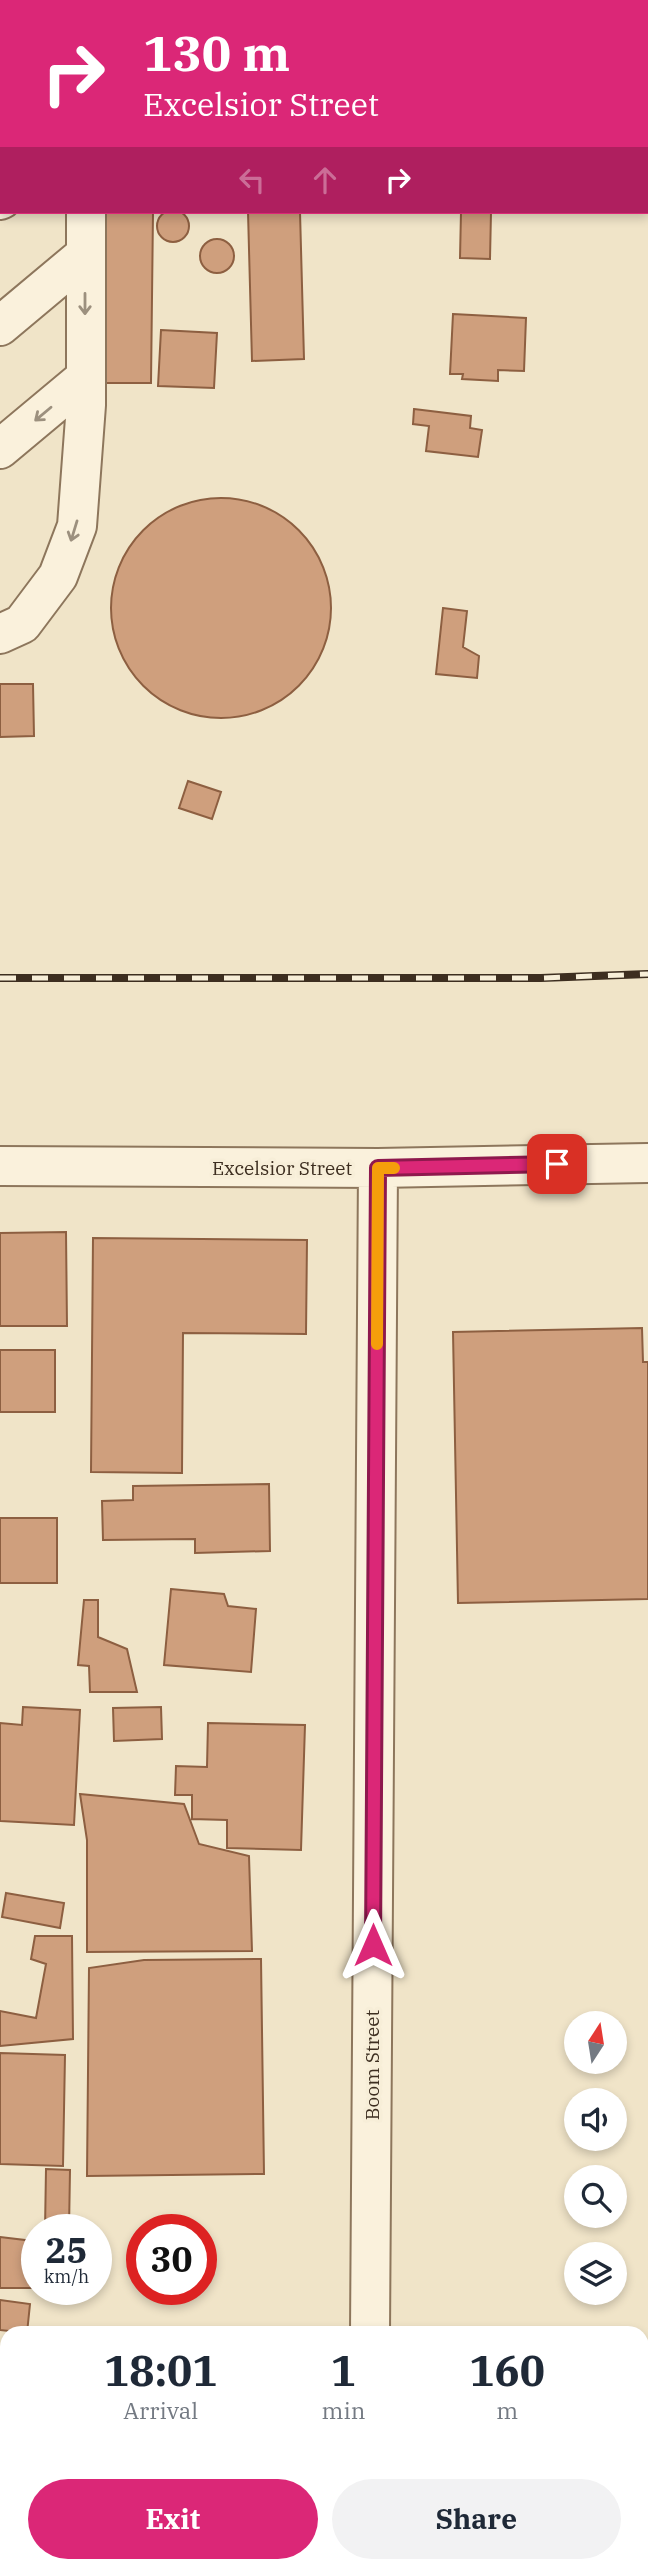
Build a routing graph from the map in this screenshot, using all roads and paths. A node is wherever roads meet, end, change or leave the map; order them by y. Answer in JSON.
{"nodes":[{"id":1,"x":86,"y":214,"type":"edge"},
{"id":2,"x":86,"y":254,"type":"junction"},
{"id":3,"x":0,"y":326,"type":"edge"},
{"id":4,"x":85,"y":379,"type":"junction"},
{"id":5,"x":0,"y":449,"type":"edge"},
{"id":6,"x":0,"y":634,"type":"edge"},
{"id":7,"x":648,"y":1163,"type":"edge"},
{"id":8,"x":0,"y":1166,"type":"edge"},
{"id":9,"x":378,"y":1168,"type":"junction"},
{"id":10,"x":370,"y":2326,"type":"edge"}],
"edges":[{"from":1,"to":2,"type":"street"},
{"from":2,"to":3,"type":"street"},
{"from":2,"to":4,"type":"street","one_way":true},
{"from":4,"to":5,"type":"street","one_way":true},
{"from":4,"to":6,"type":"street","one_way":true},
{"from":7,"to":9,"type":"street","name":"Excelsior Street"},
{"from":8,"to":9,"type":"street","name":"Excelsior Street"},
{"from":9,"to":10,"type":"street","name":"Boom Street"}]}
